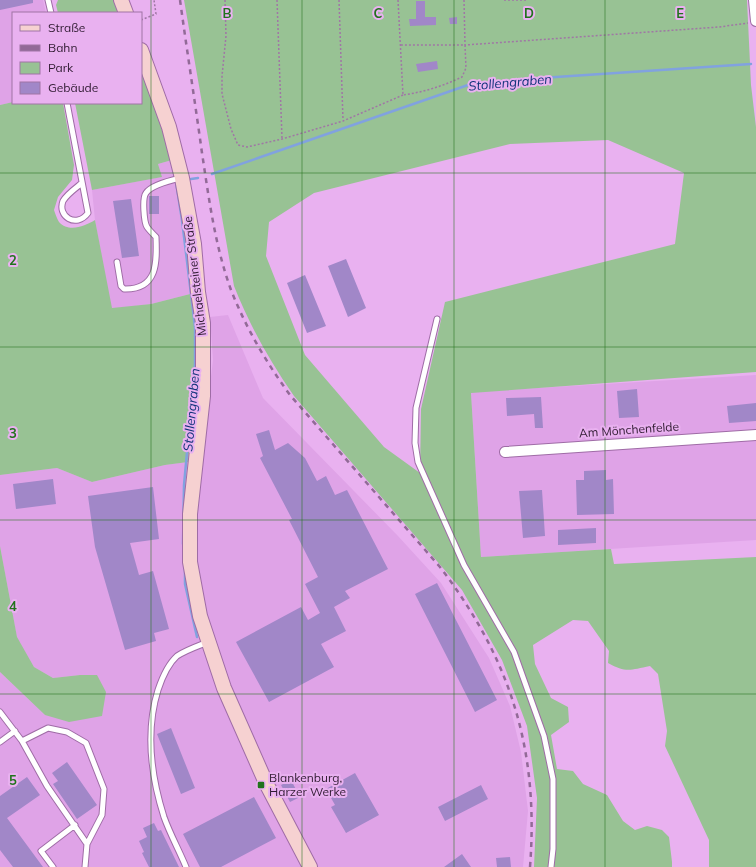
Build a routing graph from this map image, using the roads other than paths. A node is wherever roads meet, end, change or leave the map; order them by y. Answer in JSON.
{"nodes":[{"id":1,"x":48,"y":0,"type":"edge"},
{"id":2,"x":120,"y":0,"type":"edge"},
{"id":3,"x":754,"y":0,"type":"edge"},
{"id":4,"x":51,"y":12,"type":"edge"},
{"id":5,"x":126,"y":12,"type":"edge"},
{"id":6,"x":752,"y":22,"type":"edge"},
{"id":7,"x":142,"y":53,"type":"edge"},
{"id":8,"x":67,"y":104,"type":"edge"},
{"id":9,"x":182,"y":178,"type":"junction"},
{"id":10,"x":82,"y":183,"type":"junction"},
{"id":11,"x":117,"y":262,"type":"dead end"},
{"id":12,"x":437,"y":319,"type":"dead end"},
{"id":13,"x":756,"y":435,"type":"edge"},
{"id":14,"x":505,"y":452,"type":"dead end"},
{"id":15,"x":209,"y":642,"type":"junction"},
{"id":16,"x":0,"y":712,"type":"edge"},
{"id":17,"x":15,"y":731,"type":"junction"},
{"id":18,"x":22,"y":741,"type":"junction"},
{"id":19,"x":0,"y":742,"type":"edge"},
{"id":20,"x":74,"y":825,"type":"junction"},
{"id":21,"x":87,"y":844,"type":"junction"},
{"id":22,"x":53,"y":867,"type":"edge"},
{"id":23,"x":84,"y":867,"type":"edge"},
{"id":24,"x":186,"y":867,"type":"edge"},
{"id":25,"x":310,"y":867,"type":"edge"},
{"id":26,"x":551,"y":867,"type":"edge"}],
"edges":[{"from":1,"to":4,"type":"lane"},
{"from":2,"to":5,"type":"street"},
{"from":3,"to":6,"type":"street"},
{"from":7,"to":9,"type":"street","name":"Michaelsteiner Straße"},
{"from":8,"to":10,"type":"lane"},
{"from":9,"to":11,"type":"lane"},
{"from":9,"to":15,"type":"street","name":"Michaelsteiner Straße"},
{"from":10,"to":10,"type":"lane"},
{"from":12,"to":26,"type":"lane"},
{"from":13,"to":14,"type":"street","name":"Am Mönchenfelde"},
{"from":15,"to":24,"type":"lane"},
{"from":15,"to":25,"type":"street","name":"Michaelsteiner Straße"},
{"from":16,"to":17,"type":"lane"},
{"from":17,"to":18,"type":"lane"},
{"from":17,"to":19,"type":"lane"},
{"from":18,"to":20,"type":"lane"},
{"from":18,"to":21,"type":"lane"},
{"from":20,"to":21,"type":"lane"},
{"from":20,"to":22,"type":"lane"},
{"from":21,"to":23,"type":"lane"}]}
